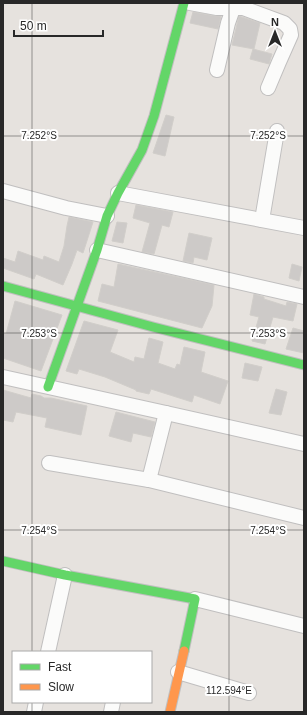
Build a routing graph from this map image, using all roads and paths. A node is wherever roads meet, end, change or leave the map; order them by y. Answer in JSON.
{"nodes":[{"id":1,"x":184,"y":3,"type":"edge"},
{"id":2,"x":190,"y":3,"type":"edge"},
{"id":3,"x":234,"y":6,"type":"edge"},
{"id":4,"x":217,"y":70,"type":"dead end"},
{"id":5,"x":268,"y":88,"type":"dead end"},
{"id":6,"x":277,"y":131,"type":"dead end"},
{"id":7,"x":3,"y":190,"type":"edge"},
{"id":8,"x":118,"y":193,"type":"junction"},
{"id":9,"x":107,"y":216,"type":"junction"},
{"id":10,"x":262,"y":220,"type":"junction"},
{"id":11,"x":304,"y":228,"type":"edge"},
{"id":12,"x":97,"y":250,"type":"junction"},
{"id":13,"x":3,"y":286,"type":"edge"},
{"id":14,"x":304,"y":297,"type":"edge"},
{"id":15,"x":77,"y":307,"type":"junction"},
{"id":16,"x":304,"y":364,"type":"edge"},
{"id":17,"x":3,"y":377,"type":"edge"},
{"id":18,"x":48,"y":387,"type":"junction"},
{"id":19,"x":166,"y":413,"type":"junction"},
{"id":20,"x":304,"y":444,"type":"edge"},
{"id":21,"x":49,"y":463,"type":"dead end"},
{"id":22,"x":150,"y":480,"type":"junction"},
{"id":23,"x":304,"y":518,"type":"edge"},
{"id":24,"x":3,"y":561,"type":"edge"},
{"id":25,"x":65,"y":575,"type":"junction"},
{"id":26,"x":195,"y":600,"type":"junction"},
{"id":27,"x":304,"y":626,"type":"edge"},
{"id":28,"x":48,"y":651,"type":"edge"},
{"id":29,"x":178,"y":672,"type":"junction"},
{"id":30,"x":249,"y":693,"type":"dead end"},
{"id":31,"x":170,"y":712,"type":"edge"}],
"edges":[{"from":1,"to":8,"type":"street"},
{"from":2,"to":3,"type":"street"},
{"from":3,"to":4,"type":"street"},
{"from":3,"to":5,"type":"street"},
{"from":6,"to":10,"type":"street"},
{"from":7,"to":9,"type":"street"},
{"from":8,"to":9,"type":"street"},
{"from":8,"to":10,"type":"street"},
{"from":9,"to":12,"type":"street"},
{"from":10,"to":11,"type":"street"},
{"from":12,"to":14,"type":"street"},
{"from":12,"to":15,"type":"street"},
{"from":13,"to":15,"type":"street"},
{"from":15,"to":16,"type":"street"},
{"from":15,"to":18,"type":"street"},
{"from":17,"to":18,"type":"street"},
{"from":18,"to":19,"type":"street"},
{"from":19,"to":20,"type":"street"},
{"from":19,"to":22,"type":"street"},
{"from":21,"to":22,"type":"street"},
{"from":22,"to":23,"type":"street"},
{"from":24,"to":25,"type":"street"},
{"from":25,"to":26,"type":"street"},
{"from":25,"to":28,"type":"street"},
{"from":26,"to":27,"type":"street"},
{"from":26,"to":29,"type":"street"},
{"from":29,"to":30,"type":"street"},
{"from":29,"to":31,"type":"street"}]}
